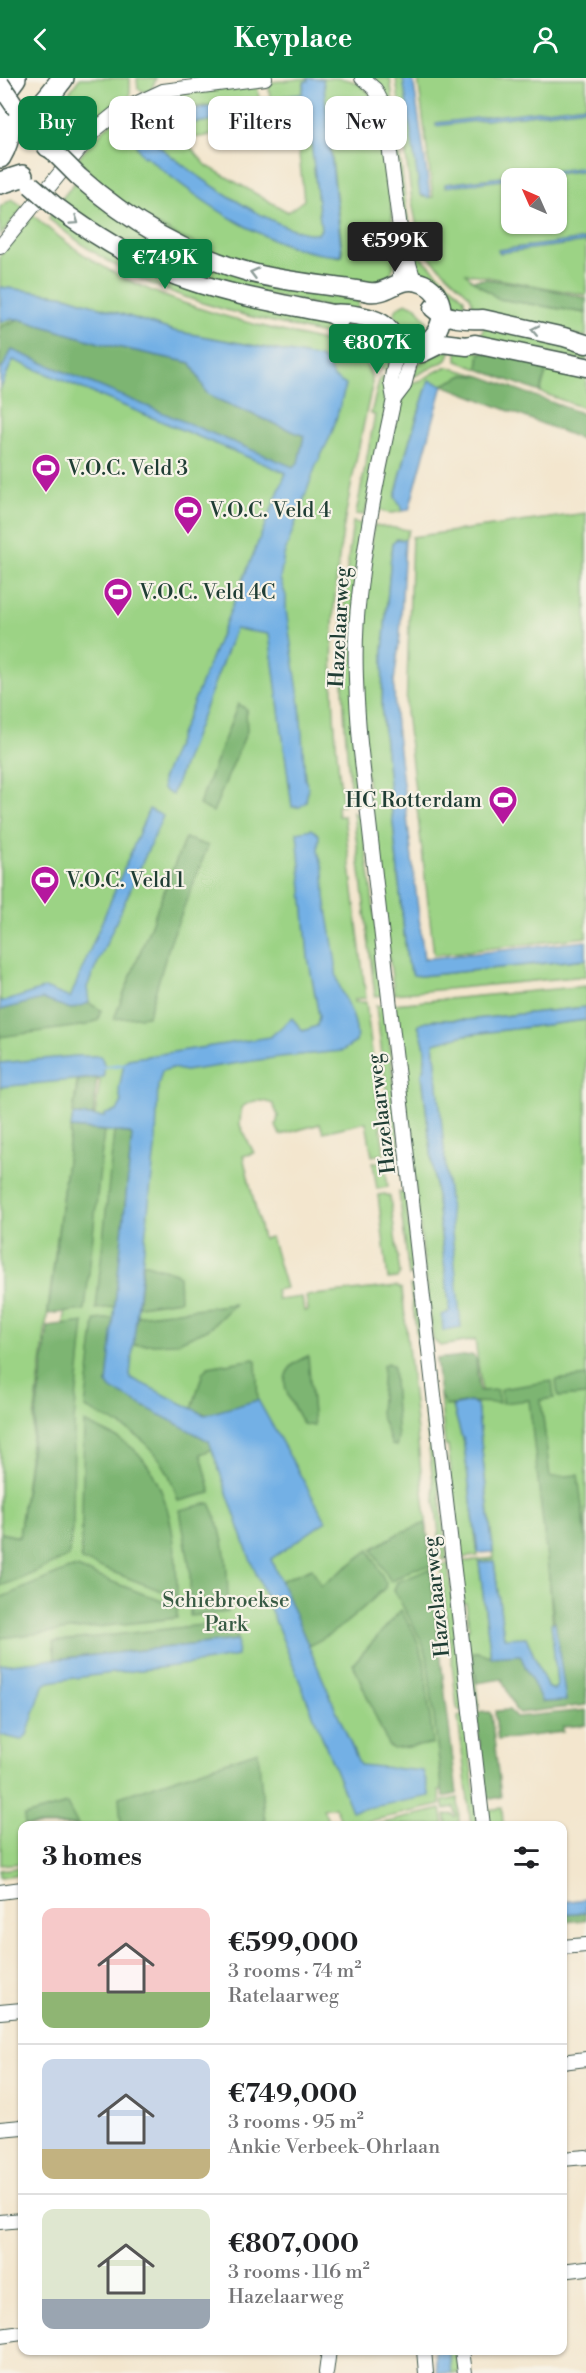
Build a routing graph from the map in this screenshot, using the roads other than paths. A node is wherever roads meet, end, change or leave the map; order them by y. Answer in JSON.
{"nodes":[{"id":1,"x":15,"y":78,"type":"edge"},
{"id":2,"x":63,"y":78,"type":"edge"},
{"id":3,"x":265,"y":78,"type":"edge"},
{"id":4,"x":362,"y":78,"type":"edge"},
{"id":5,"x":0,"y":84,"type":"edge"},
{"id":6,"x":49,"y":96,"type":"edge"},
{"id":7,"x":8,"y":114,"type":"edge"},
{"id":8,"x":52,"y":150,"type":"edge"},
{"id":9,"x":1,"y":153,"type":"edge"},
{"id":10,"x":27,"y":181,"type":"junction"},
{"id":11,"x":0,"y":183,"type":"edge"},
{"id":12,"x":0,"y":247,"type":"edge"},
{"id":13,"x":396,"y":289,"type":"junction"},
{"id":14,"x":442,"y":310,"type":"junction"},
{"id":15,"x":380,"y":326,"type":"junction"},
{"id":16,"x":439,"y":338,"type":"junction"},
{"id":17,"x":586,"y":344,"type":"edge"},
{"id":18,"x":408,"y":351,"type":"junction"},
{"id":19,"x":586,"y":367,"type":"edge"},
{"id":20,"x":482,"y":1821,"type":"edge"},
{"id":21,"x":18,"y":1890,"type":"edge"},
{"id":22,"x":0,"y":1892,"type":"edge"},
{"id":23,"x":586,"y":1945,"type":"edge"},
{"id":24,"x":567,"y":1947,"type":"edge"},
{"id":25,"x":18,"y":2010,"type":"edge"},
{"id":26,"x":0,"y":2012,"type":"edge"},
{"id":27,"x":586,"y":2059,"type":"edge"},
{"id":28,"x":567,"y":2061,"type":"edge"},
{"id":29,"x":18,"y":2127,"type":"edge"},
{"id":30,"x":0,"y":2129,"type":"edge"},
{"id":31,"x":586,"y":2157,"type":"edge"},
{"id":32,"x":567,"y":2159,"type":"edge"},
{"id":33,"x":18,"y":2220,"type":"edge"},
{"id":34,"x":0,"y":2222,"type":"edge"},
{"id":35,"x":586,"y":2268,"type":"edge"},
{"id":36,"x":567,"y":2270,"type":"edge"},
{"id":37,"x":18,"y":2334,"type":"edge"},
{"id":38,"x":0,"y":2336,"type":"edge"},
{"id":39,"x":328,"y":2355,"type":"edge"},
{"id":40,"x":424,"y":2355,"type":"edge"},
{"id":41,"x":463,"y":2355,"type":"edge"},
{"id":42,"x":326,"y":2373,"type":"edge"},
{"id":43,"x":426,"y":2373,"type":"edge"},
{"id":44,"x":465,"y":2373,"type":"edge"}],
"edges":[{"from":1,"to":7,"type":"highway"},
{"from":2,"to":6,"type":"highway"},
{"from":3,"to":12,"type":"street"},
{"from":4,"to":13,"type":"street"},
{"from":5,"to":7,"type":"main road","bridge":true},
{"from":7,"to":9,"type":"highway"},
{"from":13,"to":8,"type":"main road","one_way":true,"bridge":true},
{"from":9,"to":10,"type":"main road"},
{"from":10,"to":11,"type":"highway"},
{"from":10,"to":15,"type":"main road","one_way":true,"bridge":true},
{"from":13,"to":14,"type":"main road"},
{"from":13,"to":15,"type":"main road"},
{"from":14,"to":16,"type":"main road"},
{"from":17,"to":14,"type":"main road","one_way":true},
{"from":15,"to":18,"type":"main road"},
{"from":16,"to":18,"type":"main road"},
{"from":16,"to":19,"type":"main road"},
{"from":18,"to":20,"type":"street","name":"Hazelaarweg"},
{"from":21,"to":22,"type":"street"},
{"from":23,"to":24,"type":"street"},
{"from":25,"to":26,"type":"street"},
{"from":27,"to":28,"type":"street"},
{"from":29,"to":30,"type":"street"},
{"from":31,"to":32,"type":"street"},
{"from":33,"to":34,"type":"street"},
{"from":35,"to":36,"type":"street"},
{"from":37,"to":38,"type":"street"},
{"from":39,"to":42,"type":"street"},
{"from":40,"to":43,"type":"street"},
{"from":41,"to":44,"type":"street"}]}
